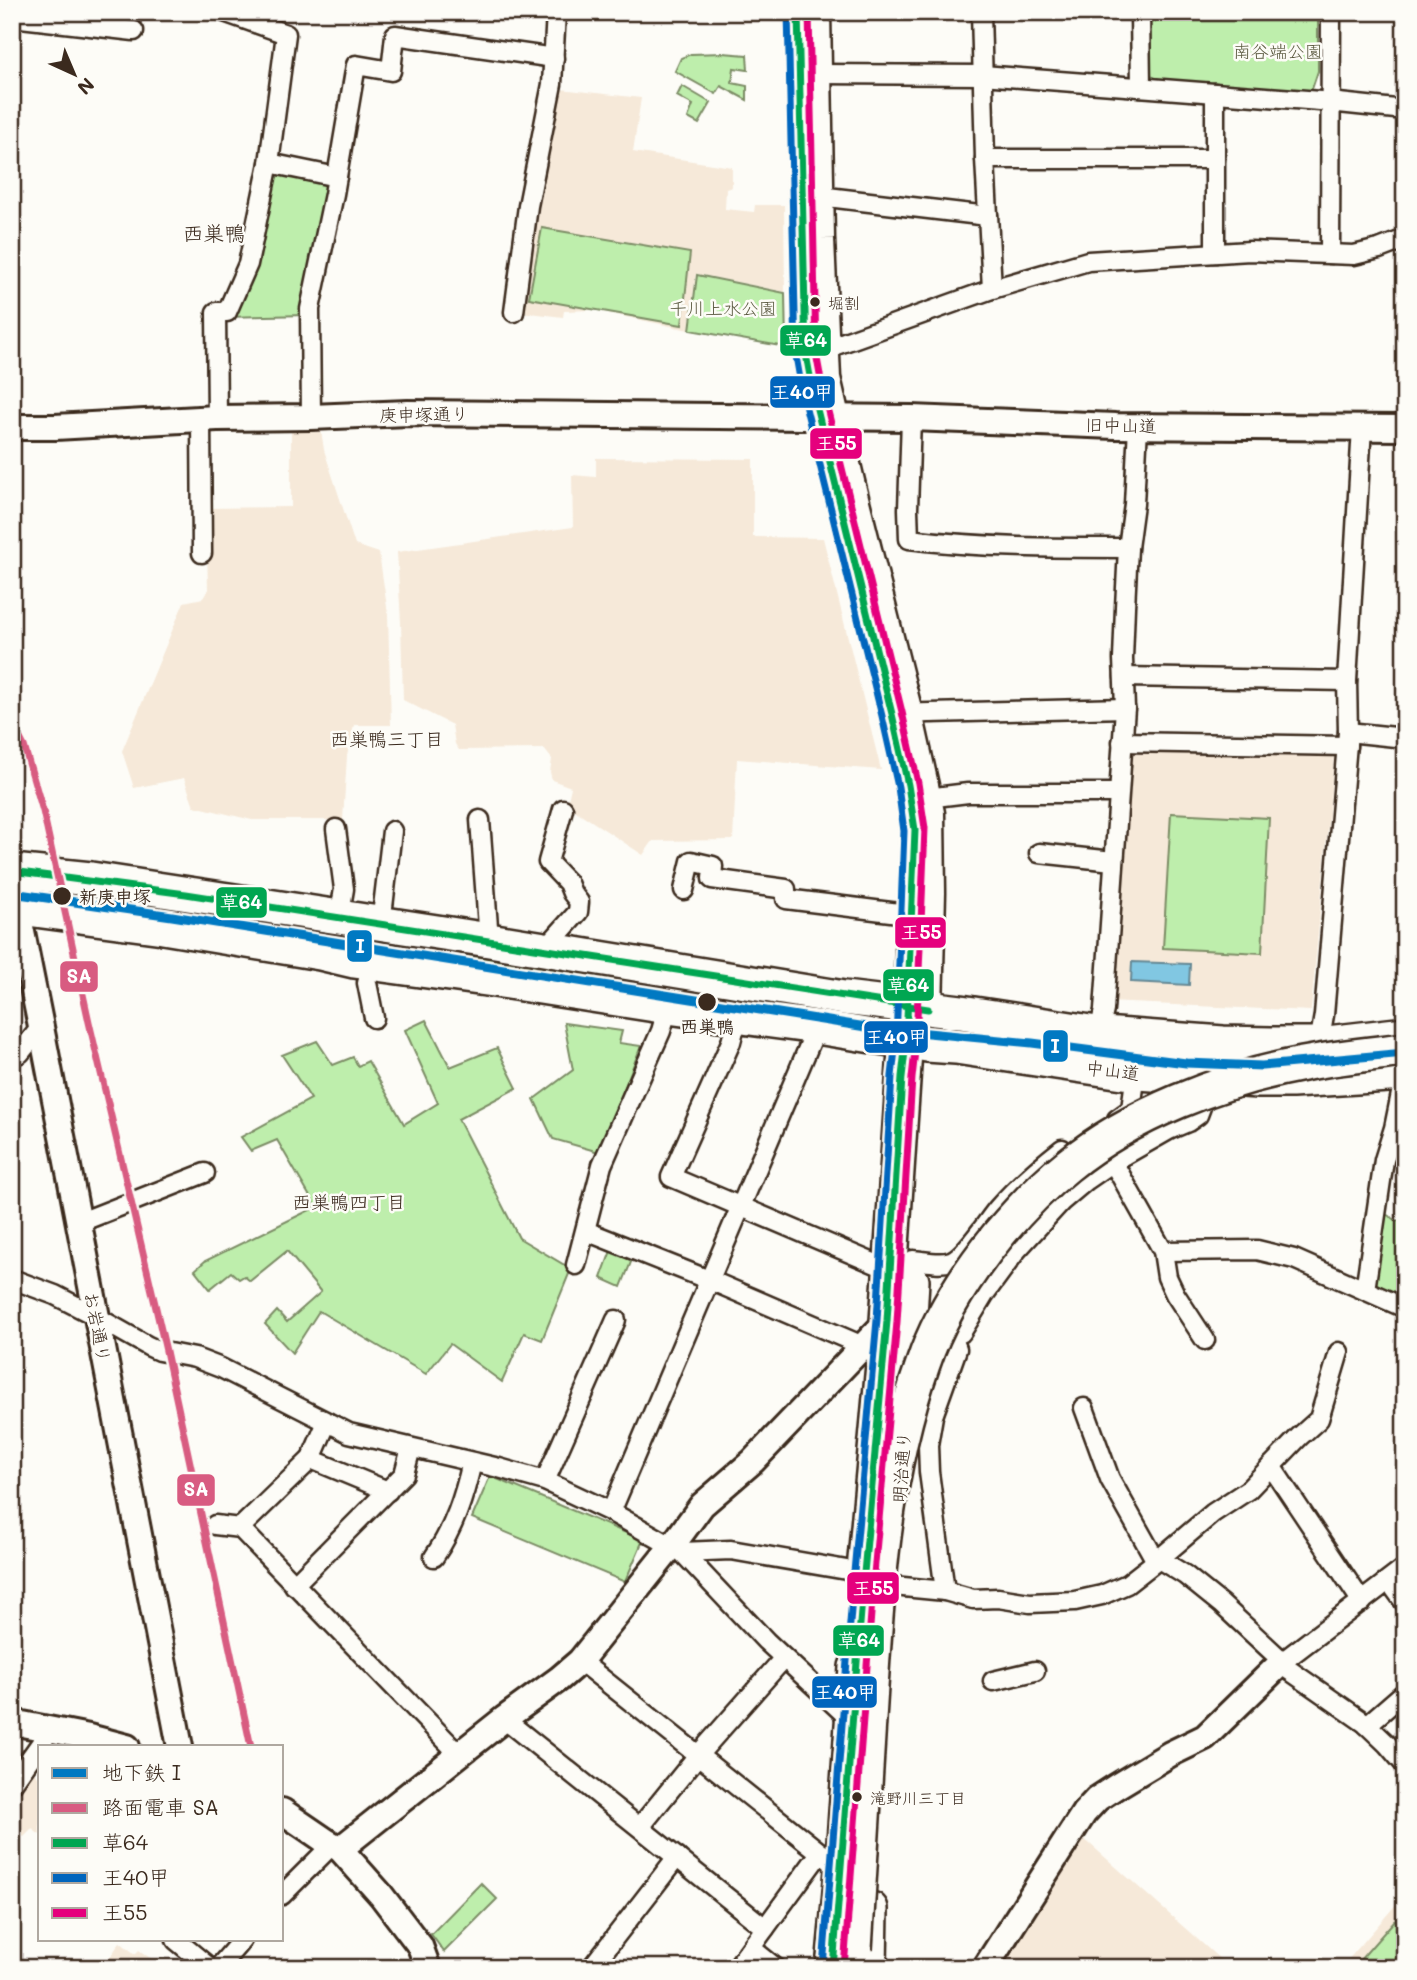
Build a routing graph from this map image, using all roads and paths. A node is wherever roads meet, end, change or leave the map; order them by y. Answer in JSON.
{"nodes":[{"id":1,"x":224,"y":12,"type":"edge"},
{"id":2,"x":555,"y":12,"type":"edge"},
{"id":3,"x":798,"y":12,"type":"edge"},
{"id":4,"x":816,"y":12,"type":"edge"},
{"id":5,"x":981,"y":12,"type":"edge"},
{"id":6,"x":1140,"y":12,"type":"edge"},
{"id":7,"x":1331,"y":12,"type":"edge"},
{"id":8,"x":16,"y":15,"type":"edge"},
{"id":9,"x":134,"y":31,"type":"dead end"},
{"id":10,"x":554,"y":58,"type":"junction"},
{"id":11,"x":817,"y":74,"type":"junction"},
{"id":12,"x":982,"y":75,"type":"junction"},
{"id":13,"x":1141,"y":88,"type":"junction"},
{"id":14,"x":1214,"y":93,"type":"junction"},
{"id":15,"x":1331,"y":102,"type":"junction"},
{"id":16,"x":1405,"y":110,"type":"edge"},
{"id":17,"x":985,"y":159,"type":"junction"},
{"id":18,"x":1215,"y":159,"type":"junction"},
{"id":19,"x":269,"y":163,"type":"junction"},
{"id":20,"x":337,"y":177,"type":"junction"},
{"id":21,"x":819,"y":196,"type":"junction"},
{"id":22,"x":988,"y":216,"type":"junction"},
{"id":23,"x":1405,"y":239,"type":"edge"},
{"id":24,"x":1215,"y":253,"type":"junction"},
{"id":25,"x":1330,"y":254,"type":"junction"},
{"id":26,"x":992,"y":289,"type":"junction"},
{"id":27,"x":513,"y":312,"type":"dead end"},
{"id":28,"x":825,"y":349,"type":"junction"},
{"id":29,"x":311,"y":417,"type":"junction"},
{"id":30,"x":828,"y":417,"type":"junction"},
{"id":31,"x":911,"y":418,"type":"junction"},
{"id":32,"x":209,"y":419,"type":"junction"},
{"id":33,"x":1138,"y":426,"type":"junction"},
{"id":34,"x":12,"y":427,"type":"edge"},
{"id":35,"x":1362,"y":427,"type":"junction"},
{"id":36,"x":1405,"y":428,"type":"edge"},
{"id":37,"x":1128,"y":548,"type":"junction"},
{"id":38,"x":202,"y":553,"type":"dead end"},
{"id":39,"x":1124,"y":677,"type":"junction"},
{"id":40,"x":1347,"y":681,"type":"junction"},
{"id":41,"x":1125,"y":708,"type":"junction"},
{"id":42,"x":900,"y":713,"type":"junction"},
{"id":43,"x":1405,"y":738,"type":"edge"},
{"id":44,"x":1348,"y":739,"type":"junction"},
{"id":45,"x":1122,"y":742,"type":"junction"},
{"id":46,"x":1118,"y":793,"type":"junction"},
{"id":47,"x":927,"y":798,"type":"junction"},
{"id":48,"x":563,"y":809,"type":"dead end"},
{"id":49,"x":480,"y":820,"type":"dead end"},
{"id":50,"x":336,"y":829,"type":"dead end"},
{"id":51,"x":392,"y":831,"type":"dead end"},
{"id":52,"x":1039,"y":853,"type":"dead end"},
{"id":53,"x":1113,"y":860,"type":"junction"},
{"id":54,"x":12,"y":871,"type":"edge"},
{"id":55,"x":684,"y":890,"type":"dead end"},
{"id":56,"x":197,"y":896,"type":"junction"},
{"id":57,"x":14,"y":904,"type":"edge"},
{"id":58,"x":899,"y":913,"type":"dead end"},
{"id":59,"x":340,"y":918,"type":"junction"},
{"id":60,"x":381,"y":924,"type":"junction"},
{"id":61,"x":489,"y":940,"type":"junction"},
{"id":62,"x":545,"y":950,"type":"junction"},
{"id":63,"x":320,"y":953,"type":"junction"},
{"id":64,"x":508,"y":982,"type":"junction"},
{"id":65,"x":367,"y":983,"type":"dead end"},
{"id":66,"x":668,"y":1007,"type":"junction"},
{"id":67,"x":918,"y":1008,"type":"junction"},
{"id":68,"x":738,"y":1015,"type":"junction"},
{"id":69,"x":374,"y":1018,"type":"dead end"},
{"id":70,"x":41,"y":1027,"type":"junction"},
{"id":71,"x":817,"y":1027,"type":"junction"},
{"id":72,"x":1098,"y":1033,"type":"junction"},
{"id":73,"x":1405,"y":1034,"type":"edge"},
{"id":74,"x":917,"y":1043,"type":"junction"},
{"id":75,"x":1319,"y":1044,"type":"junction"},
{"id":76,"x":1405,"y":1052,"type":"edge"},
{"id":77,"x":12,"y":1056,"type":"edge"},
{"id":78,"x":1136,"y":1073,"type":"junction"},
{"id":79,"x":1405,"y":1074,"type":"edge"},
{"id":80,"x":1211,"y":1080,"type":"junction"},
{"id":81,"x":1094,"y":1129,"type":"junction"},
{"id":82,"x":1399,"y":1129,"type":"edge"},
{"id":83,"x":1113,"y":1162,"type":"junction"},
{"id":84,"x":205,"y":1173,"type":"dead end"},
{"id":85,"x":741,"y":1207,"type":"junction"},
{"id":86,"x":78,"y":1223,"type":"junction"},
{"id":87,"x":586,"y":1231,"type":"junction"},
{"id":88,"x":980,"y":1231,"type":"junction"},
{"id":89,"x":1017,"y":1251,"type":"junction"},
{"id":90,"x":1163,"y":1251,"type":"junction"},
{"id":91,"x":576,"y":1265,"type":"dead end"},
{"id":92,"x":902,"y":1265,"type":"junction"},
{"id":93,"x":12,"y":1279,"type":"edge"},
{"id":94,"x":709,"y":1280,"type":"junction"},
{"id":95,"x":1365,"y":1290,"type":"junction"},
{"id":96,"x":1405,"y":1308,"type":"edge"},
{"id":97,"x":96,"y":1315,"type":"junction"},
{"id":98,"x":616,"y":1320,"type":"dead end"},
{"id":99,"x":886,"y":1335,"type":"junction"},
{"id":100,"x":952,"y":1336,"type":"junction"},
{"id":101,"x":1205,"y":1340,"type":"dead end"},
{"id":102,"x":1339,"y":1352,"type":"dead end"},
{"id":103,"x":1084,"y":1408,"type":"dead end"},
{"id":104,"x":327,"y":1422,"type":"junction"},
{"id":105,"x":411,"y":1448,"type":"junction"},
{"id":106,"x":311,"y":1459,"type":"junction"},
{"id":107,"x":472,"y":1462,"type":"junction"},
{"id":108,"x":1271,"y":1466,"type":"junction"},
{"id":109,"x":545,"y":1481,"type":"junction"},
{"id":110,"x":388,"y":1491,"type":"junction"},
{"id":111,"x":611,"y":1512,"type":"junction"},
{"id":112,"x":215,"y":1525,"type":"dead end"},
{"id":113,"x":240,"y":1528,"type":"junction"},
{"id":114,"x":677,"y":1549,"type":"junction"},
{"id":115,"x":434,"y":1558,"type":"dead end"},
{"id":116,"x":1157,"y":1560,"type":"junction"},
{"id":117,"x":1405,"y":1567,"type":"edge"},
{"id":118,"x":878,"y":1580,"type":"junction"},
{"id":119,"x":1389,"y":1581,"type":"junction"},
{"id":120,"x":294,"y":1585,"type":"junction"},
{"id":121,"x":945,"y":1591,"type":"junction"},
{"id":122,"x":1362,"y":1602,"type":"junction"},
{"id":123,"x":1405,"y":1602,"type":"edge"},
{"id":124,"x":784,"y":1658,"type":"junction"},
{"id":125,"x":580,"y":1661,"type":"junction"},
{"id":126,"x":1282,"y":1662,"type":"junction"},
{"id":127,"x":1035,"y":1671,"type":"dead end"},
{"id":128,"x":993,"y":1681,"type":"dead end"},
{"id":129,"x":1405,"y":1692,"type":"edge"},
{"id":130,"x":504,"y":1719,"type":"junction"},
{"id":131,"x":852,"y":1721,"type":"junction"},
{"id":132,"x":12,"y":1722,"type":"edge"},
{"id":133,"x":1367,"y":1725,"type":"junction"},
{"id":134,"x":51,"y":1729,"type":"junction"},
{"id":135,"x":40,"y":1745,"type":"edge"},
{"id":136,"x":119,"y":1745,"type":"edge"},
{"id":137,"x":180,"y":1745,"type":"edge"},
{"id":138,"x":38,"y":1747,"type":"edge"},
{"id":139,"x":459,"y":1754,"type":"junction"},
{"id":140,"x":699,"y":1754,"type":"junction"},
{"id":141,"x":1405,"y":1765,"type":"edge"},
{"id":142,"x":12,"y":1784,"type":"edge"},
{"id":143,"x":284,"y":1812,"type":"edge"},
{"id":144,"x":640,"y":1827,"type":"junction"},
{"id":145,"x":336,"y":1847,"type":"junction"},
{"id":146,"x":677,"y":1857,"type":"junction"},
{"id":147,"x":831,"y":1861,"type":"junction"},
{"id":148,"x":284,"y":1893,"type":"edge"},
{"id":149,"x":765,"y":1928,"type":"junction"},
{"id":150,"x":177,"y":1941,"type":"edge"},
{"id":151,"x":241,"y":1941,"type":"edge"},
{"id":152,"x":751,"y":1948,"type":"junction"},
{"id":153,"x":854,"y":1963,"type":"edge"},
{"id":154,"x":210,"y":1968,"type":"edge"},
{"id":155,"x":218,"y":1968,"type":"edge"},
{"id":156,"x":428,"y":1968,"type":"edge"},
{"id":157,"x":591,"y":1968,"type":"edge"},
{"id":158,"x":736,"y":1968,"type":"edge"},
{"id":159,"x":776,"y":1968,"type":"edge"},
{"id":160,"x":985,"y":1968,"type":"edge"}],
"edges":[{"from":1,"to":19,"type":"street"},
{"from":2,"to":10,"type":"street"},
{"from":3,"to":30,"type":"main road","name":"明治通り"},
{"from":4,"to":11,"type":"main road","name":"明治通り"},
{"from":5,"to":12,"type":"street"},
{"from":6,"to":13,"type":"street"},
{"from":7,"to":15,"type":"street"},
{"from":8,"to":9,"type":"street"},
{"from":10,"to":20,"type":"street"},
{"from":10,"to":27,"type":"street"},
{"from":11,"to":12,"type":"street"},
{"from":11,"to":21,"type":"main road","name":"明治通り"},
{"from":12,"to":13,"type":"street"},
{"from":12,"to":17,"type":"street"},
{"from":13,"to":14,"type":"street"},
{"from":14,"to":15,"type":"street"},
{"from":14,"to":18,"type":"street"},
{"from":15,"to":16,"type":"street"},
{"from":15,"to":25,"type":"street"},
{"from":17,"to":18,"type":"street"},
{"from":17,"to":22,"type":"street"},
{"from":18,"to":24,"type":"street"},
{"from":19,"to":20,"type":"street"},
{"from":19,"to":32,"type":"street"},
{"from":20,"to":29,"type":"street"},
{"from":21,"to":22,"type":"street"},
{"from":21,"to":28,"type":"main road","name":"明治通り"},
{"from":22,"to":26,"type":"street"},
{"from":23,"to":25,"type":"street"},
{"from":24,"to":25,"type":"street"},
{"from":24,"to":26,"type":"street"},
{"from":26,"to":28,"type":"street"},
{"from":28,"to":30,"type":"main road","name":"明治通り"},
{"from":29,"to":30,"type":"street","name":"庚申塚通り"},
{"from":29,"to":32,"type":"street","name":"庚申塚通り"},
{"from":30,"to":31,"type":"street","name":"旧中山道"},
{"from":30,"to":42,"type":"main road","name":"明治通り"},
{"from":31,"to":33,"type":"street","name":"旧中山道"},
{"from":31,"to":37,"type":"street"},
{"from":32,"to":34,"type":"street","name":"庚申塚通り"},
{"from":32,"to":38,"type":"street"},
{"from":33,"to":35,"type":"street","name":"旧中山道"},
{"from":33,"to":37,"type":"street"},
{"from":35,"to":36,"type":"street","name":"旧中山道"},
{"from":35,"to":40,"type":"street"},
{"from":37,"to":39,"type":"street"},
{"from":39,"to":40,"type":"street"},
{"from":39,"to":41,"type":"street"},
{"from":40,"to":44,"type":"street"},
{"from":41,"to":42,"type":"street"},
{"from":41,"to":45,"type":"street"},
{"from":42,"to":47,"type":"main road","name":"明治通り"},
{"from":42,"to":67,"type":"main road","name":"明治通り"},
{"from":43,"to":44,"type":"street"},
{"from":44,"to":45,"type":"street"},
{"from":44,"to":75,"type":"street"},
{"from":45,"to":46,"type":"street"},
{"from":46,"to":47,"type":"street"},
{"from":46,"to":53,"type":"street"},
{"from":47,"to":67,"type":"main road","name":"明治通り"},
{"from":48,"to":62,"type":"street"},
{"from":49,"to":61,"type":"street"},
{"from":50,"to":59,"type":"street"},
{"from":51,"to":60,"type":"street"},
{"from":52,"to":53,"type":"street"},
{"from":53,"to":72,"type":"street"},
{"from":54,"to":56,"type":"highway"},
{"from":55,"to":58,"type":"street"},
{"from":56,"to":59,"type":"highway","name":"中山道"},
{"from":56,"to":63,"type":"highway"},
{"from":57,"to":63,"type":"highway","name":"中山道"},
{"from":57,"to":70,"type":"street","name":"お岩通り"},
{"from":59,"to":60,"type":"highway","name":"中山道"},
{"from":60,"to":61,"type":"highway","name":"中山道"},
{"from":60,"to":64,"type":"highway"},
{"from":61,"to":62,"type":"highway","name":"中山道"},
{"from":62,"to":67,"type":"highway","name":"中山道"},
{"from":63,"to":64,"type":"highway","name":"中山道"},
{"from":64,"to":66,"type":"highway","name":"中山道"},
{"from":65,"to":69,"type":"street"},
{"from":66,"to":68,"type":"highway","name":"中山道"},
{"from":66,"to":87,"type":"street"},
{"from":67,"to":72,"type":"highway","name":"中山道"},
{"from":67,"to":74,"type":"highway","name":"明治通り"},
{"from":68,"to":71,"type":"highway","name":"中山道"},
{"from":68,"to":85,"type":"street"},
{"from":70,"to":77,"type":"street"},
{"from":70,"to":86,"type":"street","name":"お岩通り"},
{"from":71,"to":74,"type":"highway","name":"中山道"},
{"from":71,"to":85,"type":"street"},
{"from":72,"to":75,"type":"highway","name":"中山道"},
{"from":73,"to":75,"type":"highway","name":"中山道"},
{"from":74,"to":78,"type":"highway","name":"中山道"},
{"from":74,"to":92,"type":"highway","name":"明治通り"},
{"from":76,"to":153,"type":"highway","bridge":true},
{"from":78,"to":80,"type":"highway","name":"中山道"},
{"from":78,"to":81,"type":"street"},
{"from":79,"to":80,"type":"highway","name":"中山道"},
{"from":79,"to":82,"type":"street"},
{"from":80,"to":83,"type":"street"},
{"from":81,"to":83,"type":"street"},
{"from":81,"to":88,"type":"street"},
{"from":82,"to":95,"type":"street"},
{"from":83,"to":89,"type":"street"},
{"from":83,"to":90,"type":"street"},
{"from":84,"to":86,"type":"street"},
{"from":85,"to":92,"type":"street"},
{"from":85,"to":94,"type":"street"},
{"from":86,"to":97,"type":"street","name":"お岩通り"},
{"from":87,"to":91,"type":"street"},
{"from":87,"to":94,"type":"street"},
{"from":88,"to":89,"type":"street"},
{"from":88,"to":92,"type":"street"},
{"from":89,"to":100,"type":"street"},
{"from":90,"to":95,"type":"street"},
{"from":90,"to":101,"type":"street"},
{"from":92,"to":99,"type":"highway","name":"明治通り"},
{"from":93,"to":97,"type":"street"},
{"from":94,"to":99,"type":"street"},
{"from":94,"to":111,"type":"street"},
{"from":95,"to":96,"type":"street"},
{"from":97,"to":104,"type":"street"},
{"from":97,"to":137,"type":"street","name":"お岩通り"},
{"from":98,"to":109,"type":"street"},
{"from":99,"to":100,"type":"street"},
{"from":99,"to":114,"type":"street"},
{"from":99,"to":118,"type":"highway","name":"明治通り"},
{"from":100,"to":121,"type":"street"},
{"from":102,"to":108,"type":"street"},
{"from":103,"to":116,"type":"street"},
{"from":104,"to":105,"type":"street"},
{"from":104,"to":106,"type":"street"},
{"from":105,"to":107,"type":"street"},
{"from":105,"to":110,"type":"street"},
{"from":106,"to":110,"type":"street"},
{"from":106,"to":113,"type":"street"},
{"from":107,"to":109,"type":"street"},
{"from":107,"to":115,"type":"street"},
{"from":108,"to":116,"type":"street"},
{"from":108,"to":122,"type":"street"},
{"from":109,"to":111,"type":"street"},
{"from":110,"to":120,"type":"street"},
{"from":111,"to":114,"type":"street"},
{"from":112,"to":113,"type":"street"},
{"from":113,"to":120,"type":"street"},
{"from":114,"to":118,"type":"street"},
{"from":114,"to":124,"type":"street"},
{"from":114,"to":125,"type":"street"},
{"from":116,"to":121,"type":"street"},
{"from":116,"to":126,"type":"street"},
{"from":117,"to":119,"type":"street"},
{"from":118,"to":121,"type":"street"},
{"from":118,"to":131,"type":"highway","name":"明治通り"},
{"from":118,"to":153,"type":"highway","name":"明治通り"},
{"from":119,"to":122,"type":"street"},
{"from":119,"to":123,"type":"street"},
{"from":120,"to":139,"type":"street"},
{"from":122,"to":126,"type":"street"},
{"from":124,"to":131,"type":"street"},
{"from":124,"to":140,"type":"street"},
{"from":125,"to":130,"type":"street"},
{"from":125,"to":140,"type":"street"},
{"from":126,"to":133,"type":"street"},
{"from":126,"to":160,"type":"street"},
{"from":127,"to":128,"type":"street"},
{"from":129,"to":133,"type":"street"},
{"from":130,"to":139,"type":"street"},
{"from":130,"to":144,"type":"street"},
{"from":131,"to":147,"type":"highway","name":"明治通り"},
{"from":132,"to":134,"type":"street"},
{"from":133,"to":141,"type":"street"},
{"from":134,"to":135,"type":"street"},
{"from":134,"to":136,"type":"street"},
{"from":138,"to":142,"type":"street"},
{"from":139,"to":145,"type":"street"},
{"from":140,"to":144,"type":"street"},
{"from":140,"to":147,"type":"street"},
{"from":143,"to":145,"type":"street"},
{"from":144,"to":146,"type":"street"},
{"from":145,"to":148,"type":"street"},
{"from":145,"to":156,"type":"street"},
{"from":146,"to":149,"type":"street"},
{"from":146,"to":157,"type":"street"},
{"from":147,"to":149,"type":"street"},
{"from":147,"to":153,"type":"highway","name":"明治通り"},
{"from":149,"to":152,"type":"street"},
{"from":150,"to":154,"type":"street"},
{"from":151,"to":155,"type":"street"},
{"from":152,"to":158,"type":"street"},
{"from":152,"to":159,"type":"street"}]}
